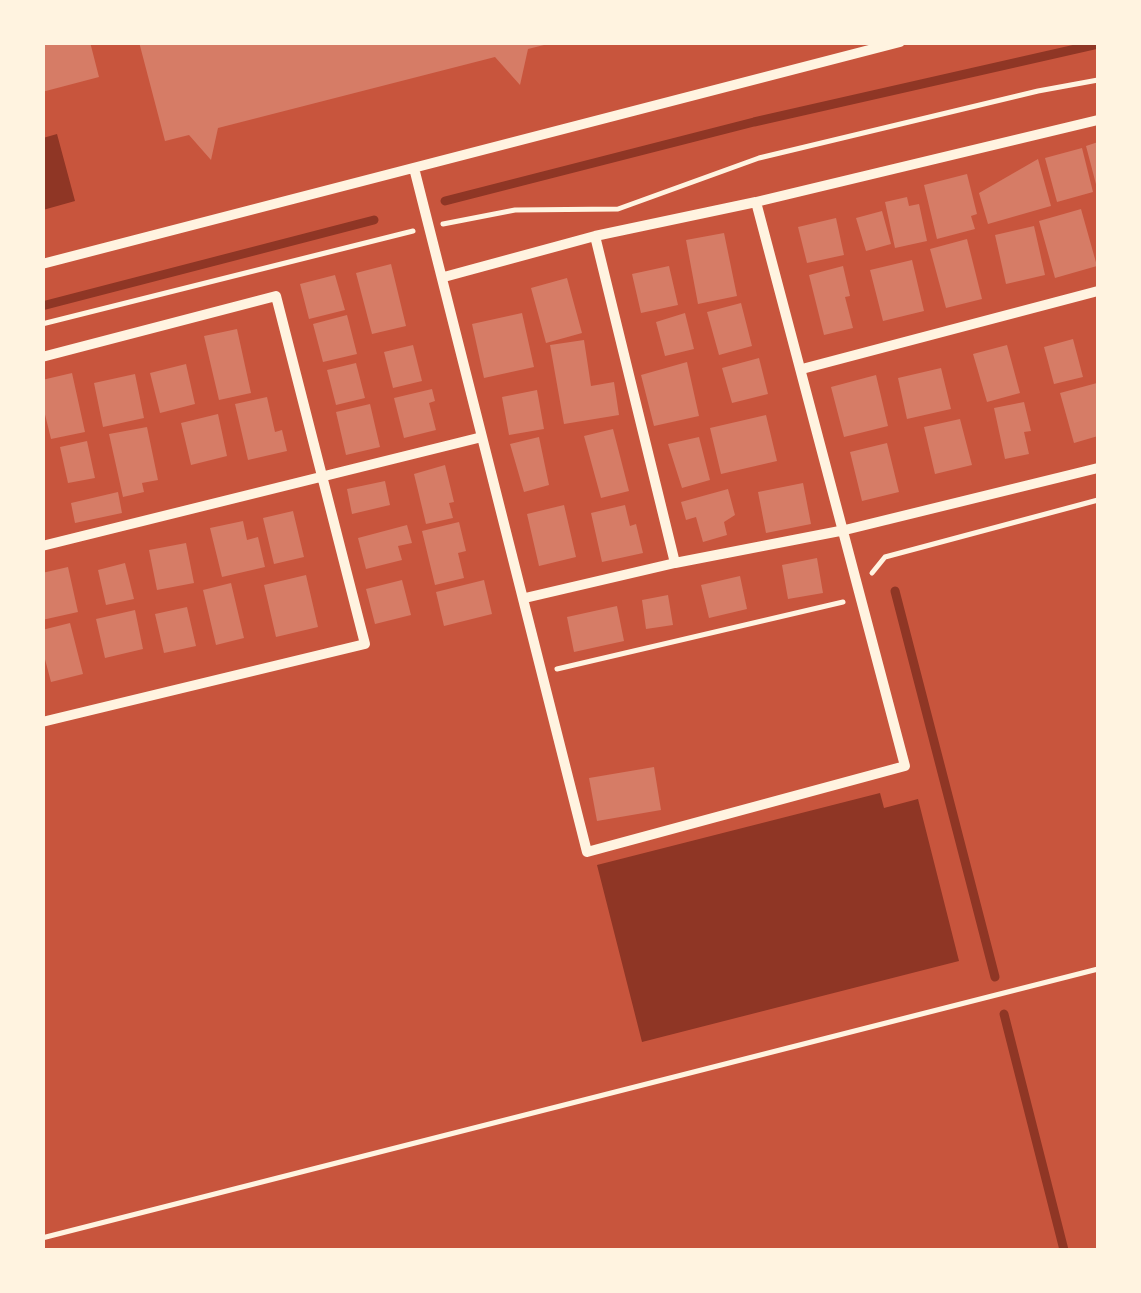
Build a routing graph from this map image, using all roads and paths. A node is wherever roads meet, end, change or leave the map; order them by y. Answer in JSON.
{"nodes":[{"id":1,"x":900,"y":42,"type":"edge"},
{"id":2,"x":861,"y":47,"type":"edge"},
{"id":3,"x":1098,"y":80,"type":"edge"},
{"id":4,"x":1098,"y":120,"type":"edge"},
{"id":5,"x":414,"y":168,"type":"junction"},
{"id":6,"x":756,"y":202,"type":"junction"},
{"id":7,"x":430,"y":226,"type":"junction"},
{"id":8,"x":595,"y":236,"type":"junction"},
{"id":9,"x":42,"y":264,"type":"edge"},
{"id":10,"x":444,"y":277,"type":"junction"},
{"id":11,"x":1098,"y":291,"type":"edge"},
{"id":12,"x":42,"y":324,"type":"edge"},
{"id":13,"x":42,"y":356,"type":"edge"},
{"id":14,"x":802,"y":368,"type":"junction"},
{"id":15,"x":482,"y":437,"type":"junction"},
{"id":16,"x":1098,"y":468,"type":"edge"},
{"id":17,"x":321,"y":478,"type":"junction"},
{"id":18,"x":1098,"y":500,"type":"edge"},
{"id":19,"x":845,"y":530,"type":"junction"},
{"id":20,"x":42,"y":546,"type":"edge"},
{"id":21,"x":675,"y":563,"type":"junction"},
{"id":22,"x":860,"y":589,"type":"junction"},
{"id":23,"x":524,"y":598,"type":"junction"},
{"id":24,"x":542,"y":672,"type":"junction"},
{"id":25,"x":44,"y":718,"type":"edge"},
{"id":26,"x":1098,"y":969,"type":"edge"},
{"id":27,"x":42,"y":1238,"type":"edge"}],
"edges":[{"from":1,"to":2,"type":"street"},
{"from":2,"to":5,"type":"street"},
{"from":3,"to":7,"type":"path"},
{"from":4,"to":6,"type":"street"},
{"from":5,"to":7,"type":"street"},
{"from":5,"to":9,"type":"street"},
{"from":6,"to":8,"type":"street"},
{"from":6,"to":14,"type":"street"},
{"from":7,"to":10,"type":"street"},
{"from":7,"to":12,"type":"path"},
{"from":8,"to":10,"type":"street"},
{"from":8,"to":21,"type":"street"},
{"from":10,"to":15,"type":"street"},
{"from":11,"to":14,"type":"street"},
{"from":13,"to":17,"type":"street"},
{"from":14,"to":19,"type":"street"},
{"from":15,"to":17,"type":"street"},
{"from":15,"to":23,"type":"street"},
{"from":16,"to":19,"type":"street"},
{"from":17,"to":20,"type":"street"},
{"from":17,"to":25,"type":"street"},
{"from":18,"to":22,"type":"path"},
{"from":19,"to":21,"type":"street"},
{"from":19,"to":22,"type":"street"},
{"from":21,"to":23,"type":"street"},
{"from":22,"to":24,"type":"path"},
{"from":22,"to":24,"type":"street"},
{"from":23,"to":24,"type":"street"},
{"from":26,"to":27,"type":"path"}]}
